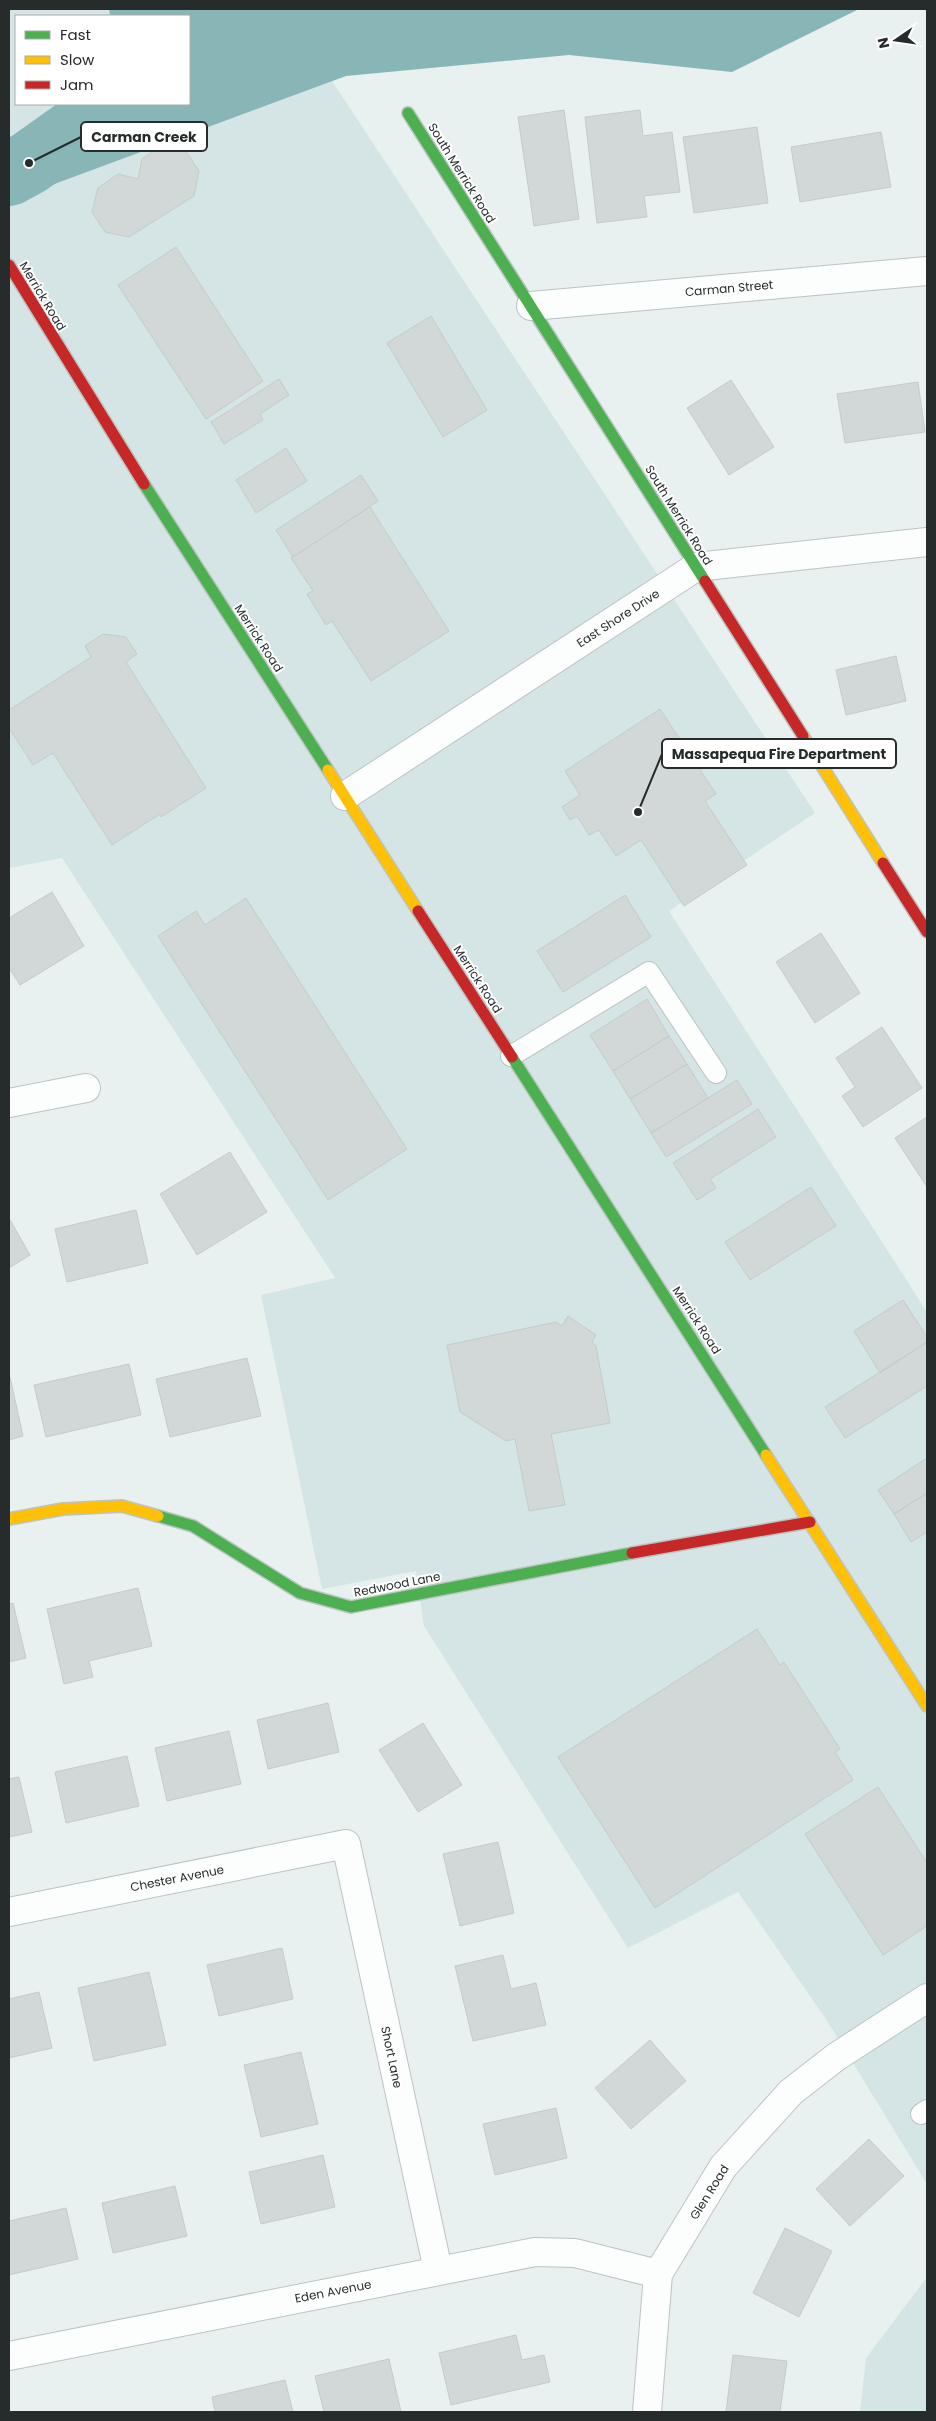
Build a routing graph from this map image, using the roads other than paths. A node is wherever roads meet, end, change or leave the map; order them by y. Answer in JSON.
{"nodes":[{"id":1,"x":408,"y":113,"type":"dead end"},
{"id":2,"x":9,"y":265,"type":"edge"},
{"id":3,"x":927,"y":270,"type":"edge"},
{"id":4,"x":530,"y":306,"type":"junction"},
{"id":5,"x":927,"y":542,"type":"edge"},
{"id":6,"x":696,"y":567,"type":"junction"},
{"id":7,"x":346,"y":796,"type":"junction"},
{"id":8,"x":927,"y":932,"type":"edge"},
{"id":9,"x":511,"y":1056,"type":"junction"},
{"id":10,"x":716,"y":1074,"type":"dead end"},
{"id":11,"x":86,"y":1088,"type":"dead end"},
{"id":12,"x":9,"y":1103,"type":"edge"},
{"id":13,"x":9,"y":1519,"type":"edge"},
{"id":14,"x":810,"y":1522,"type":"junction"},
{"id":15,"x":927,"y":1706,"type":"edge"},
{"id":16,"x":346,"y":1844,"type":"joint"},
{"id":17,"x":9,"y":1912,"type":"edge"},
{"id":18,"x":927,"y":1998,"type":"edge"},
{"id":19,"x":438,"y":2270,"type":"junction"},
{"id":20,"x":658,"y":2274,"type":"junction"},
{"id":21,"x":9,"y":2356,"type":"edge"},
{"id":22,"x":647,"y":2412,"type":"edge"}],
"edges":[{"from":1,"to":4,"type":"street","name":"South Merrick Road"},
{"from":2,"to":7,"type":"street","name":"Merrick Road"},
{"from":3,"to":4,"type":"street","name":"Carman Street"},
{"from":4,"to":6,"type":"street","name":"South Merrick Road"},
{"from":5,"to":6,"type":"street","name":"East Shore Drive"},
{"from":6,"to":7,"type":"street","name":"East Shore Drive"},
{"from":6,"to":8,"type":"street","name":"South Merrick Road"},
{"from":7,"to":9,"type":"street","name":"Merrick Road"},
{"from":9,"to":10,"type":"lane"},
{"from":9,"to":14,"type":"street","name":"Merrick Road"},
{"from":11,"to":12,"type":"street"},
{"from":13,"to":14,"type":"street","name":"Redwood Lane"},
{"from":14,"to":15,"type":"street","name":"Merrick Road"},
{"from":16,"to":17,"type":"street","name":"Chester Avenue"},
{"from":16,"to":19,"type":"street","name":"Short Lane"},
{"from":18,"to":20,"type":"street","name":"Glen Road"},
{"from":19,"to":20,"type":"street","name":"Eden Avenue"},
{"from":19,"to":21,"type":"street","name":"Eden Avenue"},
{"from":20,"to":22,"type":"street","name":"Glen Road"}]}
